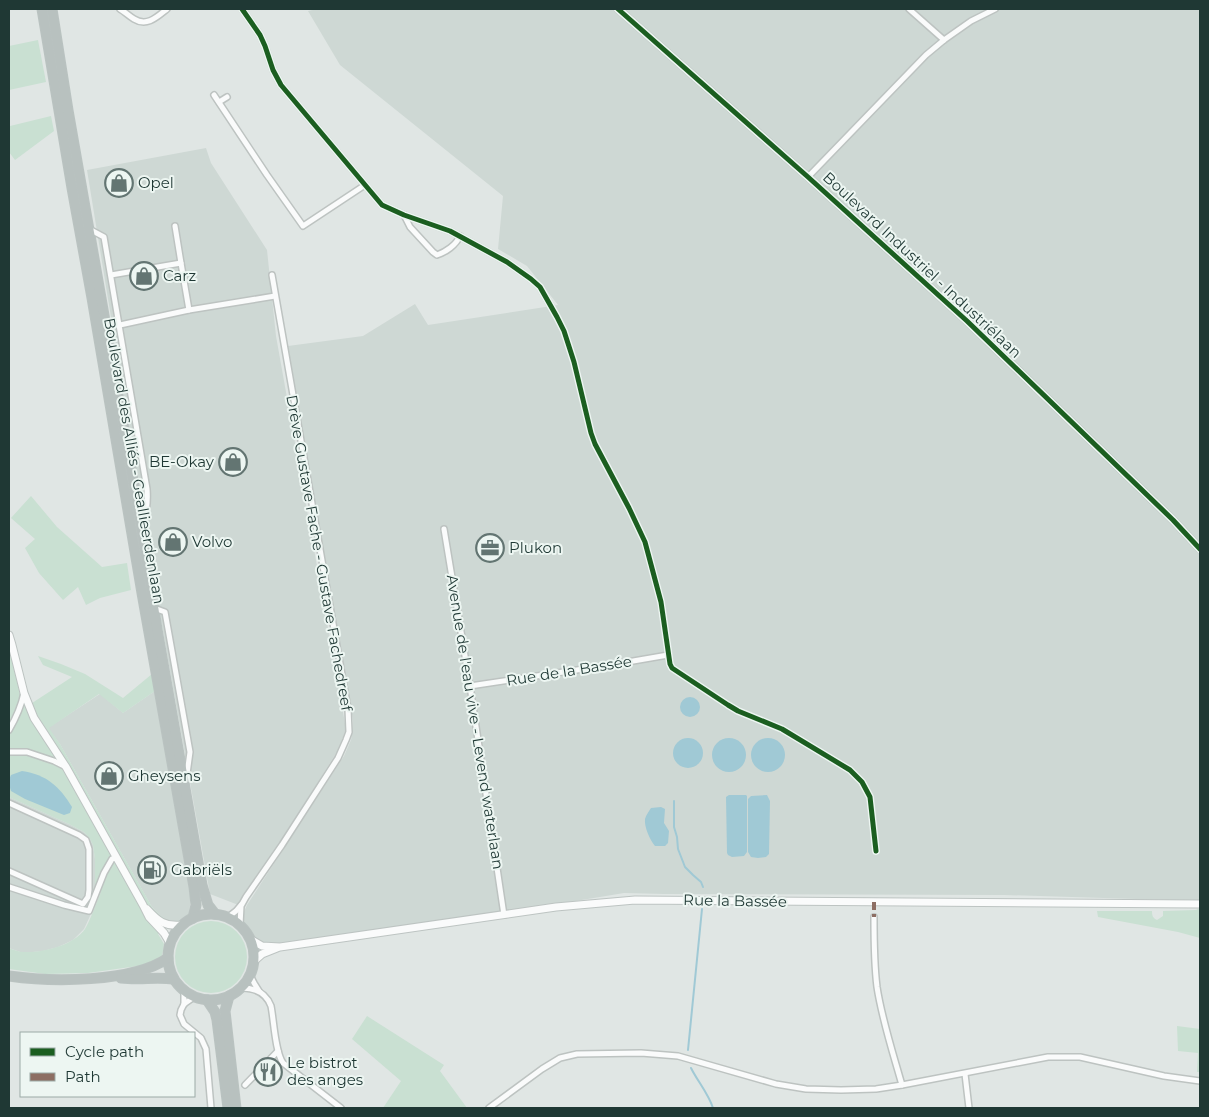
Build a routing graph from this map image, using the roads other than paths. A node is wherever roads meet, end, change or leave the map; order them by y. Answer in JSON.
{"nodes":[{"id":1,"x":42,"y":9,"type":"edge"},
{"id":2,"x":52,"y":9,"type":"edge"},
{"id":3,"x":120,"y":9,"type":"edge"},
{"id":4,"x":167,"y":9,"type":"edge"},
{"id":5,"x":242,"y":9,"type":"edge"},
{"id":6,"x":618,"y":9,"type":"edge"},
{"id":7,"x":910,"y":9,"type":"edge"},
{"id":8,"x":995,"y":9,"type":"edge"},
{"id":9,"x":944,"y":40,"type":"junction"},
{"id":10,"x":214,"y":95,"type":"dead end"},
{"id":11,"x":227,"y":97,"type":"dead end"},
{"id":12,"x":219,"y":102,"type":"junction"},
{"id":13,"x":808,"y":177,"type":"junction"},
{"id":14,"x":365,"y":185,"type":"junction"},
{"id":15,"x":404,"y":215,"type":"junction"},
{"id":16,"x":175,"y":226,"type":"dead end"},
{"id":17,"x":89,"y":229,"type":"junction"},
{"id":18,"x":460,"y":236,"type":"junction"},
{"id":19,"x":181,"y":263,"type":"junction"},
{"id":20,"x":111,"y":275,"type":"junction"},
{"id":21,"x":272,"y":275,"type":"dead end"},
{"id":22,"x":275,"y":296,"type":"junction"},
{"id":23,"x":189,"y":310,"type":"junction"},
{"id":24,"x":120,"y":324,"type":"junction"},
{"id":25,"x":141,"y":528,"type":"junction"},
{"id":26,"x":444,"y":529,"type":"dead end"},
{"id":27,"x":1200,"y":549,"type":"edge"},
{"id":28,"x":9,"y":635,"type":"edge"},
{"id":29,"x":668,"y":655,"type":"junction"},
{"id":30,"x":470,"y":686,"type":"junction"},
{"id":31,"x":24,"y":693,"type":"junction"},
{"id":32,"x":9,"y":730,"type":"edge"},
{"id":33,"x":9,"y":752,"type":"edge"},
{"id":34,"x":66,"y":767,"type":"junction"},
{"id":35,"x":9,"y":803,"type":"edge"},
{"id":36,"x":876,"y":851,"type":"dead end"},
{"id":37,"x":116,"y":858,"type":"junction"},
{"id":38,"x":9,"y":871,"type":"edge"},
{"id":39,"x":9,"y":887,"type":"edge"},
{"id":40,"x":244,"y":901,"type":"junction"},
{"id":41,"x":1198,"y":904,"type":"edge"},
{"id":42,"x":143,"y":905,"type":"junction"},
{"id":43,"x":83,"y":907,"type":"junction"},
{"id":44,"x":215,"y":914,"type":"junction"},
{"id":45,"x":504,"y":916,"type":"junction"},
{"id":46,"x":874,"y":917,"type":"dead end"},
{"id":47,"x":193,"y":918,"type":"junction"},
{"id":48,"x":227,"y":918,"type":"junction"},
{"id":49,"x":182,"y":925,"type":"junction"},
{"id":50,"x":240,"y":925,"type":"junction"},
{"id":51,"x":250,"y":939,"type":"junction"},
{"id":52,"x":170,"y":943,"type":"junction"},
{"id":53,"x":280,"y":947,"type":"junction"},
{"id":54,"x":168,"y":958,"type":"junction"},
{"id":55,"x":254,"y":961,"type":"junction"},
{"id":56,"x":250,"y":975,"type":"junction"},
{"id":57,"x":9,"y":976,"type":"edge"},
{"id":58,"x":111,"y":976,"type":"junction"},
{"id":59,"x":173,"y":979,"type":"junction"},
{"id":60,"x":242,"y":988,"type":"junction"},
{"id":61,"x":184,"y":991,"type":"junction"},
{"id":62,"x":259,"y":991,"type":"junction"},
{"id":63,"x":229,"y":996,"type":"junction"},
{"id":64,"x":194,"y":997,"type":"junction"},
{"id":65,"x":207,"y":1000,"type":"junction"},
{"id":66,"x":184,"y":1004,"type":"junction"},
{"id":67,"x":194,"y":1032,"type":"edge"},
{"id":68,"x":195,"y":1033,"type":"edge"},
{"id":69,"x":278,"y":1052,"type":"junction"},
{"id":70,"x":965,"y":1074,"type":"junction"},
{"id":71,"x":1200,"y":1081,"type":"edge"},
{"id":72,"x":245,"y":1085,"type":"dead end"},
{"id":73,"x":902,"y":1085,"type":"junction"},
{"id":74,"x":211,"y":1108,"type":"edge"},
{"id":75,"x":228,"y":1108,"type":"edge"},
{"id":76,"x":236,"y":1108,"type":"edge"},
{"id":77,"x":341,"y":1108,"type":"edge"},
{"id":78,"x":489,"y":1108,"type":"edge"},
{"id":79,"x":969,"y":1108,"type":"edge"}],
"edges":[{"from":1,"to":47,"type":"highway","name":"Boulevard des Alliés - Geallieerdenlaan"},
{"from":2,"to":17,"type":"highway","name":"Boulevard des Alliés - Geallieerdenlaan"},
{"from":3,"to":4,"type":"street"},
{"from":5,"to":14,"type":"street"},
{"from":6,"to":13,"type":"main road","name":"Boulevard Industriel - Industriélaan"},
{"from":7,"to":9,"type":"street"},
{"from":8,"to":9,"type":"street"},
{"from":9,"to":13,"type":"street"},
{"from":10,"to":12,"type":"street"},
{"from":11,"to":12,"type":"street"},
{"from":12,"to":14,"type":"street"},
{"from":13,"to":27,"type":"main road","name":"Boulevard Industriel - Industriélaan"},
{"from":14,"to":15,"type":"street"},
{"from":15,"to":18,"type":"street"},
{"from":15,"to":18,"type":"street"},
{"from":16,"to":19,"type":"street"},
{"from":17,"to":20,"type":"street"},
{"from":17,"to":25,"type":"highway","name":"Boulevard des Alliés - Geallieerdenlaan"},
{"from":18,"to":29,"type":"street"},
{"from":19,"to":20,"type":"street"},
{"from":19,"to":23,"type":"street"},
{"from":20,"to":24,"type":"street"},
{"from":21,"to":22,"type":"street","name":"Drève Gustave Fache - Gustave Fachedreef"},
{"from":22,"to":23,"type":"street"},
{"from":22,"to":40,"type":"street","name":"Drève Gustave Fache - Gustave Fachedreef"},
{"from":23,"to":24,"type":"street"},
{"from":24,"to":25,"type":"street"},
{"from":25,"to":44,"type":"highway","name":"Boulevard des Alliés - Geallieerdenlaan"},
{"from":26,"to":30,"type":"street","name":"Avenue de l'eau vive - Levend waterlaan"},
{"from":28,"to":31,"type":"main road"},
{"from":29,"to":30,"type":"street","name":"Rue de la Bassée"},
{"from":29,"to":36,"type":"street"},
{"from":30,"to":45,"type":"street","name":"Avenue de l'eau vive - Levend waterlaan"},
{"from":31,"to":32,"type":"street"},
{"from":31,"to":34,"type":"main road"},
{"from":33,"to":34,"type":"street"},
{"from":34,"to":37,"type":"main road"},
{"from":35,"to":43,"type":"street"},
{"from":37,"to":42,"type":"main road"},
{"from":37,"to":43,"type":"street"},
{"from":38,"to":43,"type":"street"},
{"from":39,"to":43,"type":"street"},
{"from":40,"to":48,"type":"street","name":"Drève Gustave Fache - Gustave Fachedreef"},
{"from":40,"to":50,"type":"street","name":"Drève Gustave Fache - Gustave Fachedreef"},
{"from":41,"to":45,"type":"main road","name":"Rue la Bassée"},
{"from":42,"to":49,"type":"main road"},
{"from":42,"to":52,"type":"main road"},
{"from":44,"to":47,"type":"highway"},
{"from":44,"to":48,"type":"highway"},
{"from":45,"to":53,"type":"main road","name":"Rue la Bassée"},
{"from":46,"to":73,"type":"street"},
{"from":47,"to":49,"type":"highway"},
{"from":48,"to":50,"type":"highway"},
{"from":49,"to":52,"type":"highway"},
{"from":50,"to":51,"type":"highway"},
{"from":51,"to":53,"type":"main road","name":"Rue la Bassée"},
{"from":51,"to":55,"type":"highway"},
{"from":52,"to":54,"type":"highway"},
{"from":53,"to":55,"type":"main road","name":"Rue la Bassée"},
{"from":54,"to":58,"type":"highway"},
{"from":54,"to":59,"type":"highway"},
{"from":55,"to":56,"type":"highway"},
{"from":56,"to":60,"type":"highway"},
{"from":56,"to":62,"type":"street"},
{"from":57,"to":58,"type":"highway"},
{"from":58,"to":59,"type":"highway"},
{"from":59,"to":61,"type":"highway"},
{"from":60,"to":62,"type":"street"},
{"from":60,"to":63,"type":"highway"},
{"from":61,"to":64,"type":"highway"},
{"from":61,"to":66,"type":"street"},
{"from":62,"to":69,"type":"street"},
{"from":63,"to":65,"type":"highway"},
{"from":63,"to":76,"type":"highway"},
{"from":64,"to":65,"type":"highway"},
{"from":64,"to":66,"type":"street"},
{"from":65,"to":75,"type":"highway"},
{"from":66,"to":67,"type":"street"},
{"from":68,"to":74,"type":"street"},
{"from":69,"to":72,"type":"street"},
{"from":69,"to":77,"type":"street"},
{"from":70,"to":71,"type":"street"},
{"from":70,"to":73,"type":"street"},
{"from":70,"to":79,"type":"street"},
{"from":73,"to":78,"type":"street"}]}
